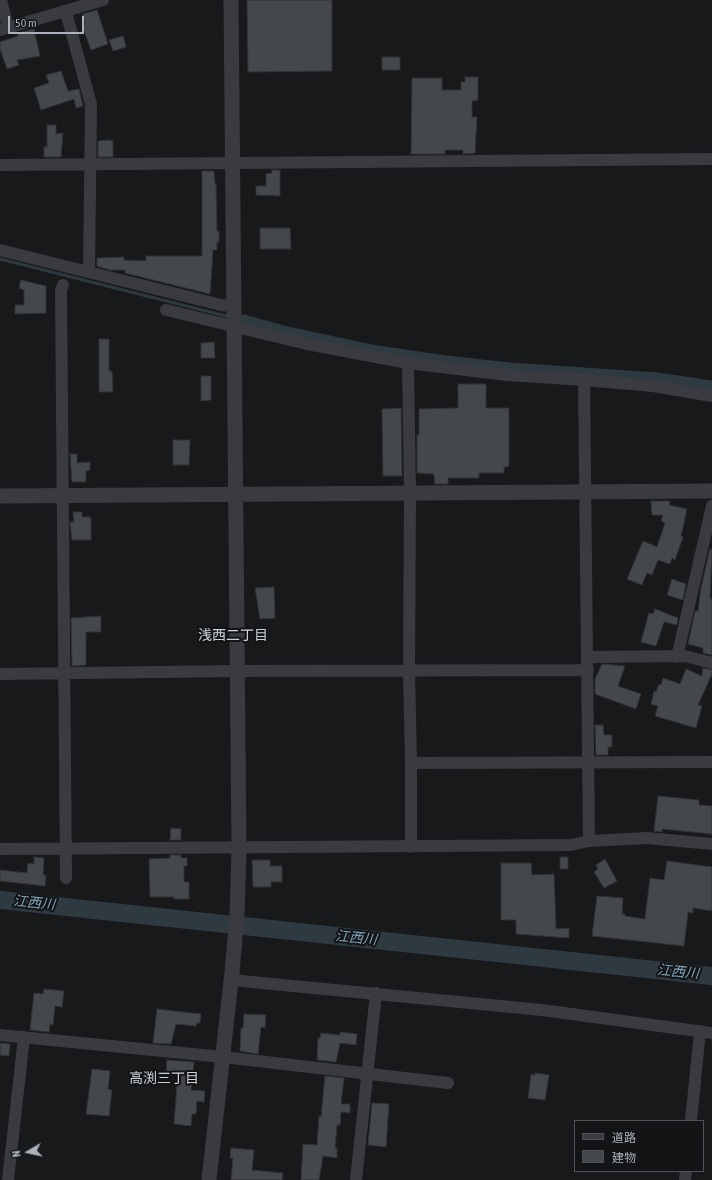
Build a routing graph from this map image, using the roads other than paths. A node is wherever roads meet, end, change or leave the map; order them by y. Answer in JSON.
{"nodes":[{"id":1,"x":1,"y":0,"type":"edge"},
{"id":2,"x":103,"y":0,"type":"edge"},
{"id":3,"x":232,"y":0,"type":"edge"},
{"id":4,"x":72,"y":7,"type":"edge"},
{"id":5,"x":4,"y":29,"type":"edge"},
{"id":6,"x":712,"y":159,"type":"edge"},
{"id":7,"x":234,"y":163,"type":"junction"},
{"id":8,"x":91,"y":164,"type":"junction"},
{"id":9,"x":0,"y":165,"type":"edge"},
{"id":10,"x":0,"y":250,"type":"edge"},
{"id":11,"x":89,"y":272,"type":"junction"},
{"id":12,"x":63,"y":285,"type":"dead end"},
{"id":13,"x":234,"y":306,"type":"junction"},
{"id":14,"x":166,"y":310,"type":"dead end"},
{"id":15,"x":235,"y":327,"type":"junction"},
{"id":16,"x":408,"y":362,"type":"junction"},
{"id":17,"x":584,"y":380,"type":"junction"},
{"id":18,"x":712,"y":396,"type":"edge"},
{"id":19,"x":586,"y":491,"type":"junction"},
{"id":20,"x":712,"y":491,"type":"edge"},
{"id":21,"x":410,"y":493,"type":"junction"},
{"id":22,"x":235,"y":494,"type":"junction"},
{"id":23,"x":0,"y":496,"type":"edge"},
{"id":24,"x":64,"y":496,"type":"junction"},
{"id":25,"x":712,"y":506,"type":"edge"},
{"id":26,"x":587,"y":657,"type":"junction"},
{"id":27,"x":677,"y":657,"type":"junction"},
{"id":28,"x":712,"y":663,"type":"edge"},
{"id":29,"x":588,"y":670,"type":"junction"},
{"id":30,"x":237,"y":671,"type":"junction"},
{"id":31,"x":409,"y":671,"type":"junction"},
{"id":32,"x":65,"y":673,"type":"junction"},
{"id":33,"x":0,"y":674,"type":"edge"},
{"id":34,"x":588,"y":761,"type":"junction"},
{"id":35,"x":712,"y":762,"type":"edge"},
{"id":36,"x":411,"y":763,"type":"junction"},
{"id":37,"x":589,"y":841,"type":"junction"},
{"id":38,"x":712,"y":844,"type":"edge"},
{"id":39,"x":411,"y":847,"type":"junction"},
{"id":40,"x":239,"y":848,"type":"junction"},
{"id":41,"x":0,"y":849,"type":"edge"},
{"id":42,"x":65,"y":850,"type":"junction"},
{"id":43,"x":66,"y":878,"type":"dead end"},
{"id":44,"x":232,"y":976,"type":"junction"},
{"id":45,"x":376,"y":993,"type":"junction"},
{"id":46,"x":706,"y":1032,"type":"edge"},
{"id":47,"x":0,"y":1035,"type":"edge"},
{"id":48,"x":24,"y":1037,"type":"junction"},
{"id":49,"x":223,"y":1057,"type":"junction"},
{"id":50,"x":367,"y":1074,"type":"junction"},
{"id":51,"x":448,"y":1083,"type":"dead end"},
{"id":52,"x":691,"y":1120,"type":"edge"},
{"id":53,"x":8,"y":1180,"type":"edge"},
{"id":54,"x":209,"y":1180,"type":"edge"},
{"id":55,"x":356,"y":1180,"type":"edge"}],
"edges":[{"from":1,"to":5,"type":"street"},
{"from":2,"to":4,"type":"street"},
{"from":3,"to":7,"type":"street"},
{"from":4,"to":5,"type":"street"},
{"from":4,"to":8,"type":"street"},
{"from":6,"to":7,"type":"street"},
{"from":7,"to":8,"type":"street"},
{"from":7,"to":13,"type":"street"},
{"from":8,"to":9,"type":"street"},
{"from":8,"to":11,"type":"street"},
{"from":10,"to":11,"type":"street"},
{"from":11,"to":13,"type":"street"},
{"from":12,"to":24,"type":"street"},
{"from":13,"to":15,"type":"street"},
{"from":14,"to":15,"type":"street"},
{"from":15,"to":16,"type":"street"},
{"from":15,"to":22,"type":"street"},
{"from":16,"to":17,"type":"street"},
{"from":16,"to":21,"type":"street"},
{"from":17,"to":18,"type":"street"},
{"from":17,"to":19,"type":"street"},
{"from":19,"to":20,"type":"street"},
{"from":19,"to":21,"type":"street"},
{"from":19,"to":26,"type":"street"},
{"from":21,"to":22,"type":"street"},
{"from":21,"to":31,"type":"street"},
{"from":22,"to":24,"type":"street"},
{"from":22,"to":30,"type":"street"},
{"from":23,"to":24,"type":"street"},
{"from":24,"to":32,"type":"street"},
{"from":25,"to":27,"type":"street"},
{"from":26,"to":27,"type":"street"},
{"from":26,"to":29,"type":"street"},
{"from":27,"to":28,"type":"street"},
{"from":29,"to":31,"type":"street"},
{"from":29,"to":34,"type":"street"},
{"from":30,"to":31,"type":"street"},
{"from":30,"to":32,"type":"street"},
{"from":30,"to":40,"type":"street"},
{"from":31,"to":36,"type":"street"},
{"from":32,"to":33,"type":"street"},
{"from":32,"to":42,"type":"street"},
{"from":34,"to":35,"type":"street"},
{"from":34,"to":36,"type":"street"},
{"from":34,"to":37,"type":"street"},
{"from":36,"to":39,"type":"street"},
{"from":37,"to":38,"type":"street"},
{"from":37,"to":39,"type":"street"},
{"from":39,"to":40,"type":"street"},
{"from":40,"to":42,"type":"street"},
{"from":40,"to":44,"type":"street"},
{"from":41,"to":42,"type":"street"},
{"from":42,"to":43,"type":"street"},
{"from":44,"to":45,"type":"street"},
{"from":44,"to":49,"type":"street"},
{"from":45,"to":46,"type":"street"},
{"from":45,"to":50,"type":"street"},
{"from":46,"to":52,"type":"street"},
{"from":47,"to":48,"type":"street"},
{"from":48,"to":49,"type":"street"},
{"from":48,"to":53,"type":"street"},
{"from":49,"to":50,"type":"street"},
{"from":49,"to":54,"type":"street"},
{"from":50,"to":51,"type":"street"},
{"from":50,"to":55,"type":"street"}]}
